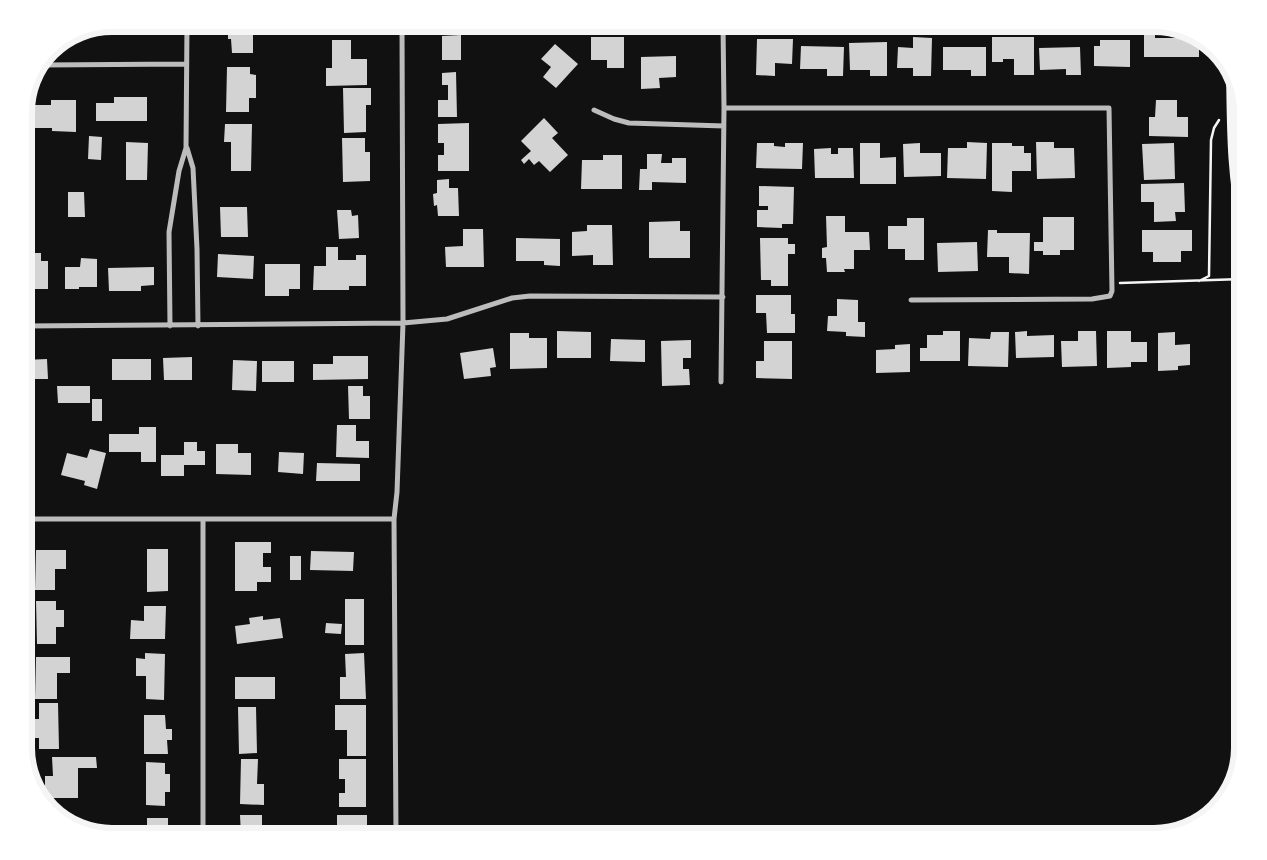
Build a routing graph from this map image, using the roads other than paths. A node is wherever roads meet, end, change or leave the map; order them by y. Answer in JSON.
{"nodes":[{"id":1,"x":187,"y":32,"type":"edge"},
{"id":2,"x":402,"y":32,"type":"edge"},
{"id":3,"x":723,"y":32,"type":"edge"},
{"id":4,"x":186,"y":64,"type":"junction"},
{"id":5,"x":48,"y":65,"type":"edge"},
{"id":6,"x":1232,"y":91,"type":"edge"},
{"id":7,"x":724,"y":108,"type":"junction"},
{"id":8,"x":594,"y":110,"type":"dead end"},
{"id":9,"x":724,"y":126,"type":"junction"},
{"id":10,"x":186,"y":148,"type":"junction"},
{"id":11,"x":1234,"y":166,"type":"edge"},
{"id":12,"x":723,"y":297,"type":"junction"},
{"id":13,"x":911,"y":300,"type":"dead end"},
{"id":14,"x":403,"y":324,"type":"junction"},
{"id":15,"x":33,"y":326,"type":"edge"},
{"id":16,"x":170,"y":326,"type":"junction"},
{"id":17,"x":198,"y":326,"type":"junction"},
{"id":18,"x":721,"y":382,"type":"dead end"},
{"id":19,"x":394,"y":518,"type":"junction"},
{"id":20,"x":33,"y":519,"type":"edge"},
{"id":21,"x":203,"y":519,"type":"junction"},
{"id":22,"x":204,"y":828,"type":"edge"},
{"id":23,"x":396,"y":828,"type":"edge"}],
"edges":[{"from":1,"to":4,"type":"street"},
{"from":2,"to":14,"type":"street"},
{"from":3,"to":7,"type":"street"},
{"from":4,"to":5,"type":"street"},
{"from":4,"to":10,"type":"street"},
{"from":6,"to":11,"type":"main road"},
{"from":7,"to":9,"type":"street"},
{"from":7,"to":13,"type":"street"},
{"from":8,"to":9,"type":"street"},
{"from":9,"to":12,"type":"street"},
{"from":10,"to":16,"type":"street"},
{"from":10,"to":17,"type":"street"},
{"from":12,"to":14,"type":"street"},
{"from":12,"to":18,"type":"street"},
{"from":14,"to":17,"type":"street"},
{"from":14,"to":19,"type":"street"},
{"from":15,"to":16,"type":"street"},
{"from":16,"to":17,"type":"street"},
{"from":19,"to":21,"type":"street"},
{"from":19,"to":23,"type":"street"},
{"from":20,"to":21,"type":"street"},
{"from":21,"to":22,"type":"street"}]}
